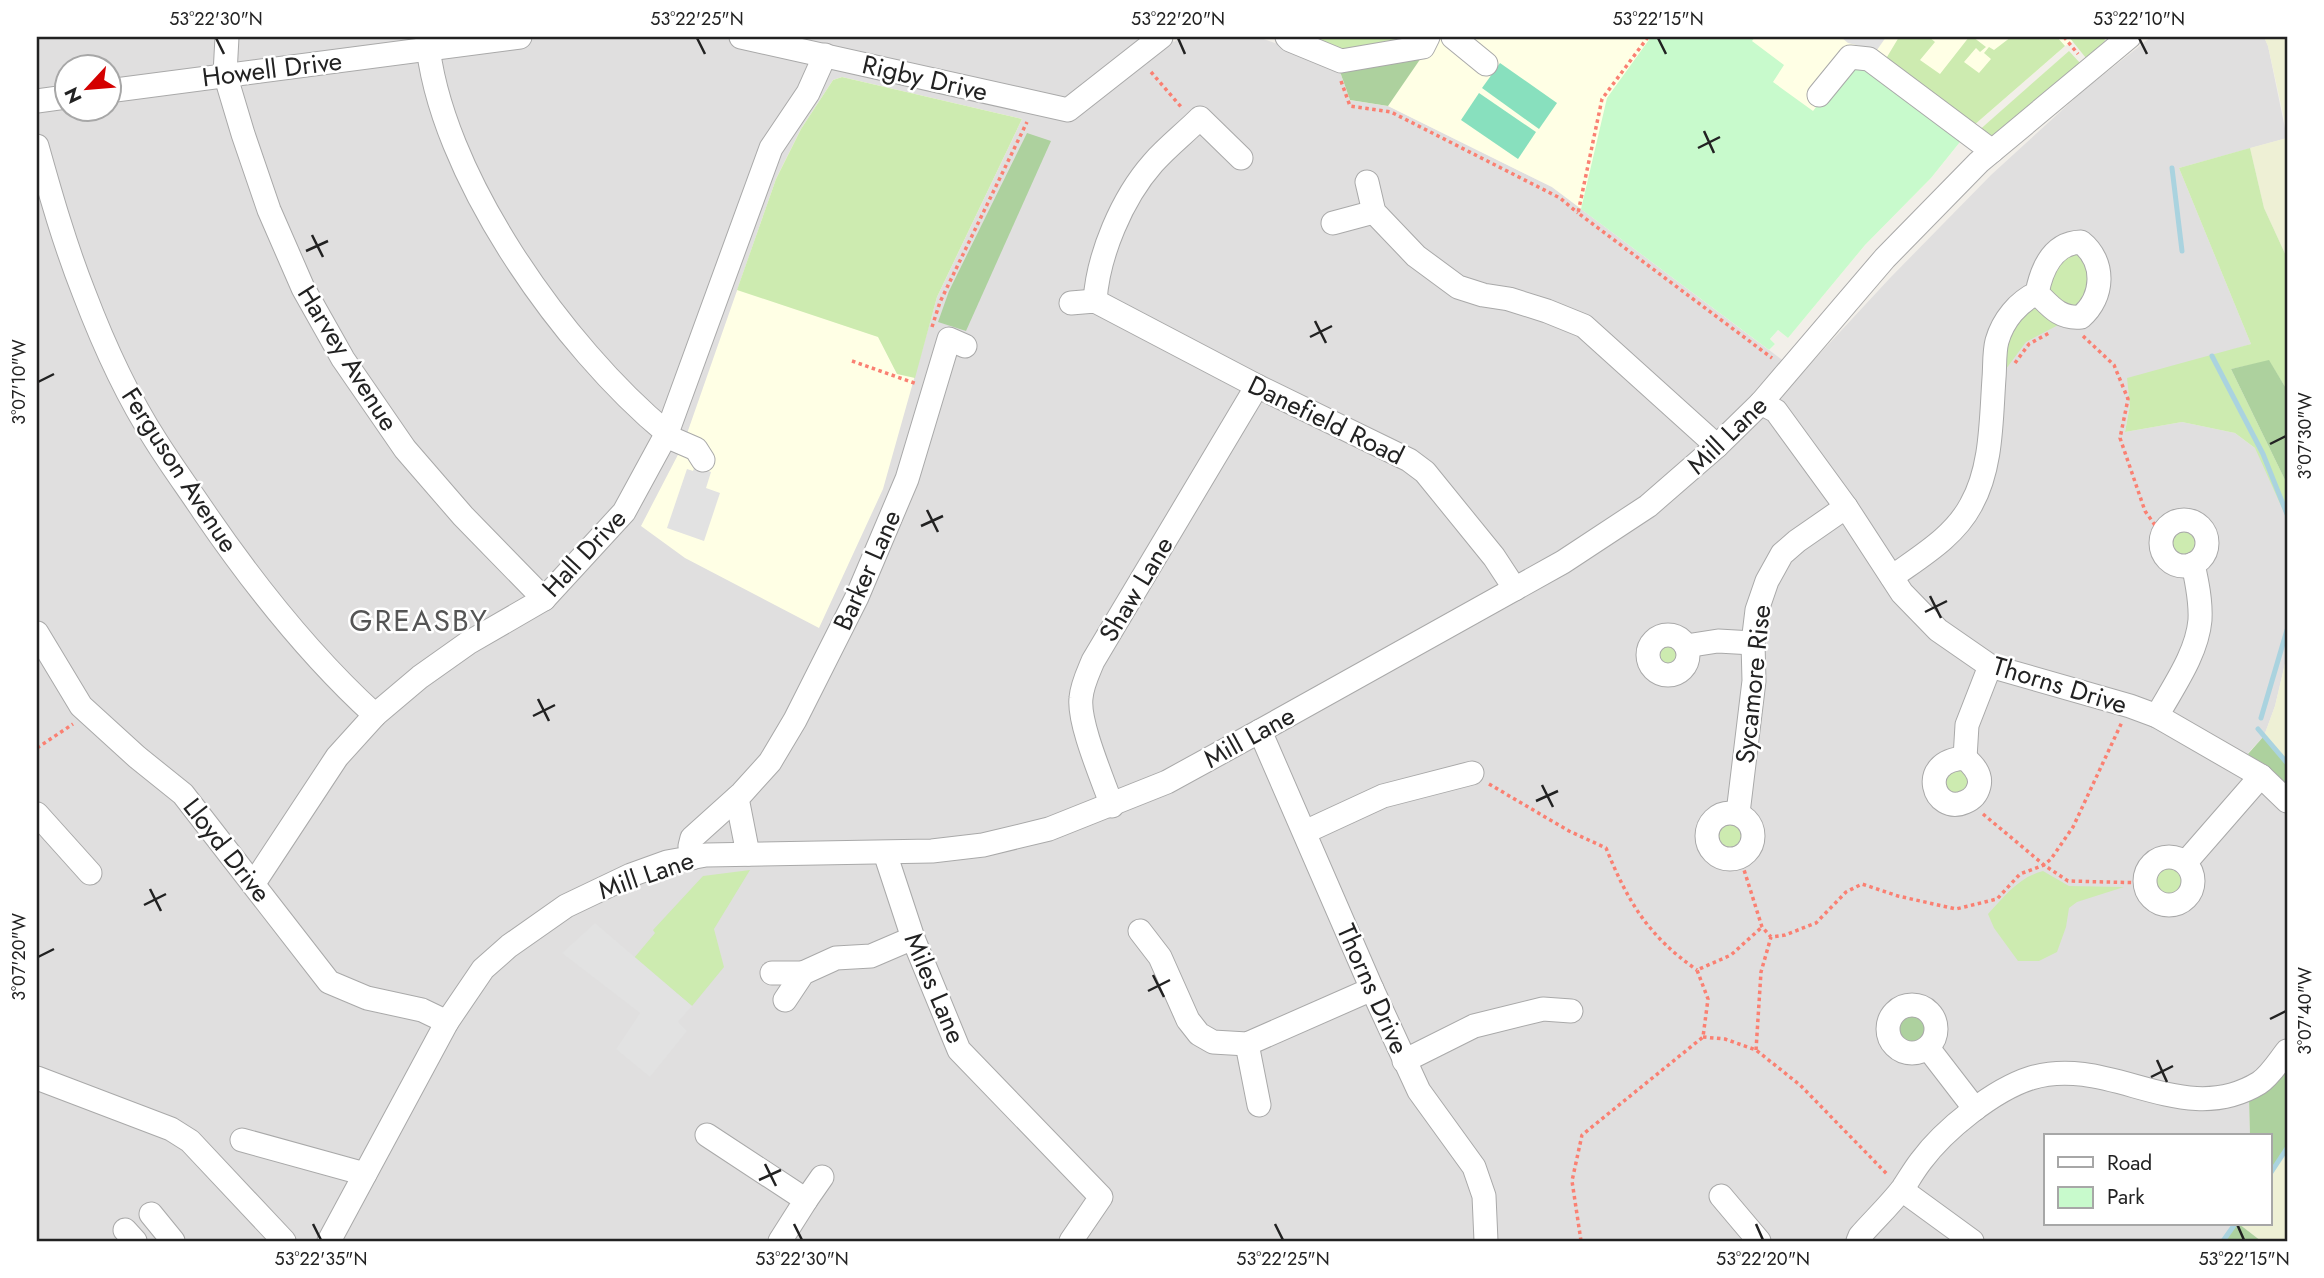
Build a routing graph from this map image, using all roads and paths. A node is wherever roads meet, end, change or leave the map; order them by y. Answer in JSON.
{"nodes":[{"id":1,"x":227,"y":37,"type":"edge"},
{"id":2,"x":520,"y":37,"type":"edge"},
{"id":3,"x":741,"y":37,"type":"edge"},
{"id":4,"x":1161,"y":37,"type":"edge"},
{"id":5,"x":1287,"y":37,"type":"edge"},
{"id":6,"x":1428,"y":37,"type":"edge"},
{"id":7,"x":1453,"y":37,"type":"edge"},
{"id":8,"x":1648,"y":37,"type":"edge"},
{"id":9,"x":2129,"y":37,"type":"edge"},
{"id":10,"x":427,"y":43,"type":"edge"},
{"id":11,"x":825,"y":55,"type":"junction"},
{"id":12,"x":1137,"y":56,"type":"junction"},
{"id":13,"x":1330,"y":56,"type":"junction"},
{"id":14,"x":1486,"y":64,"type":"dead end"},
{"id":15,"x":225,"y":74,"type":"junction"},
{"id":16,"x":122,"y":89,"type":"edge"},
{"id":17,"x":1819,"y":95,"type":"dead end"},
{"id":18,"x":1036,"y":104,"type":"junction"},
{"id":19,"x":1195,"y":123,"type":"junction"},
{"id":20,"x":37,"y":146,"type":"edge"},
{"id":21,"x":1992,"y":151,"type":"junction"},
{"id":22,"x":1241,"y":158,"type":"dead end"},
{"id":23,"x":1367,"y":182,"type":"dead end"},
{"id":24,"x":1374,"y":212,"type":"junction"},
{"id":25,"x":1578,"y":213,"type":"junction"},
{"id":26,"x":1333,"y":223,"type":"dead end"},
{"id":27,"x":2037,"y":293,"type":"dead end"},
{"id":28,"x":1095,"y":301,"type":"junction"},
{"id":29,"x":1071,"y":303,"type":"dead end"},
{"id":30,"x":2075,"y":328,"type":"dead end"},
{"id":31,"x":931,"y":330,"type":"dead end"},
{"id":32,"x":2053,"y":331,"type":"dead end"},
{"id":33,"x":965,"y":346,"type":"dead end"},
{"id":34,"x":852,"y":361,"type":"dead end"},
{"id":35,"x":2015,"y":364,"type":"dead end"},
{"id":36,"x":1789,"y":371,"type":"junction"},
{"id":37,"x":919,"y":384,"type":"dead end"},
{"id":38,"x":1257,"y":386,"type":"junction"},
{"id":39,"x":1761,"y":403,"type":"junction"},
{"id":40,"x":666,"y":435,"type":"junction"},
{"id":41,"x":1717,"y":446,"type":"junction"},
{"id":42,"x":703,"y":460,"type":"dead end"},
{"id":43,"x":1846,"y":507,"type":"junction"},
{"id":44,"x":2162,"y":535,"type":"junction"},
{"id":45,"x":2193,"y":564,"type":"junction"},
{"id":46,"x":1892,"y":577,"type":"junction"},
{"id":47,"x":1515,"y":589,"type":"junction"},
{"id":48,"x":544,"y":599,"type":"junction"},
{"id":49,"x":37,"y":633,"type":"edge"},
{"id":50,"x":1753,"y":643,"type":"junction"},
{"id":51,"x":1686,"y":646,"type":"dead end"},
{"id":52,"x":1990,"y":666,"type":"junction"},
{"id":53,"x":2130,"y":706,"type":"junction"},
{"id":54,"x":89,"y":713,"type":"junction"},
{"id":55,"x":375,"y":715,"type":"junction"},
{"id":56,"x":2157,"y":716,"type":"junction"},
{"id":57,"x":1260,"y":731,"type":"junction"},
{"id":58,"x":37,"y":748,"type":"edge"},
{"id":59,"x":1965,"y":758,"type":"junction"},
{"id":60,"x":1472,"y":774,"type":"joint"},
{"id":61,"x":2261,"y":776,"type":"junction"},
{"id":62,"x":737,"y":798,"type":"junction"},
{"id":63,"x":2287,"y":801,"type":"edge"},
{"id":64,"x":1967,"y":802,"type":"junction"},
{"id":65,"x":1112,"y":806,"type":"junction"},
{"id":66,"x":1738,"y":813,"type":"junction"},
{"id":67,"x":37,"y":814,"type":"edge"},
{"id":68,"x":1305,"y":832,"type":"junction"},
{"id":69,"x":886,"y":853,"type":"junction"},
{"id":70,"x":748,"y":854,"type":"junction"},
{"id":71,"x":1740,"y":857,"type":"junction"},
{"id":72,"x":692,"y":858,"type":"junction"},
{"id":73,"x":2186,"y":862,"type":"junction"},
{"id":74,"x":2045,"y":865,"type":"junction"},
{"id":75,"x":90,"y":873,"type":"dead end"},
{"id":76,"x":254,"y":883,"type":"junction"},
{"id":77,"x":2146,"y":883,"type":"junction"},
{"id":78,"x":1762,"y":927,"type":"junction"},
{"id":79,"x":1140,"y":931,"type":"dead end"},
{"id":80,"x":1771,"y":937,"type":"junction"},
{"id":81,"x":913,"y":938,"type":"junction"},
{"id":82,"x":1697,"y":970,"type":"junction"},
{"id":83,"x":772,"y":973,"type":"dead end"},
{"id":84,"x":803,"y":973,"type":"junction"},
{"id":85,"x":1372,"y":989,"type":"junction"},
{"id":86,"x":785,"y":1000,"type":"dead end"},
{"id":87,"x":1571,"y":1011,"type":"dead end"},
{"id":88,"x":447,"y":1022,"type":"junction"},
{"id":89,"x":1703,"y":1037,"type":"junction"},
{"id":90,"x":1247,"y":1044,"type":"junction"},
{"id":91,"x":1928,"y":1048,"type":"dead end"},
{"id":92,"x":1756,"y":1050,"type":"junction"},
{"id":93,"x":2287,"y":1051,"type":"edge"},
{"id":94,"x":1404,"y":1061,"type":"junction"},
{"id":95,"x":37,"y":1079,"type":"edge"},
{"id":96,"x":1259,"y":1105,"type":"dead end"},
{"id":97,"x":1975,"y":1109,"type":"junction"},
{"id":98,"x":707,"y":1135,"type":"dead end"},
{"id":99,"x":242,"y":1140,"type":"dead end"},
{"id":100,"x":365,"y":1174,"type":"junction"},
{"id":101,"x":822,"y":1177,"type":"dead end"},
{"id":102,"x":1902,"y":1189,"type":"junction"},
{"id":103,"x":1721,"y":1196,"type":"dead end"},
{"id":104,"x":806,"y":1200,"type":"junction"},
{"id":105,"x":151,"y":1214,"type":"dead end"},
{"id":106,"x":173,"y":1241,"type":"edge"},
{"id":107,"x":284,"y":1241,"type":"edge"},
{"id":108,"x":329,"y":1241,"type":"edge"},
{"id":109,"x":780,"y":1241,"type":"edge"},
{"id":110,"x":1071,"y":1241,"type":"edge"},
{"id":111,"x":1486,"y":1241,"type":"edge"},
{"id":112,"x":1581,"y":1241,"type":"edge"},
{"id":113,"x":1759,"y":1241,"type":"edge"},
{"id":114,"x":1858,"y":1241,"type":"edge"},
{"id":115,"x":1972,"y":1241,"type":"edge"}],
"edges":[{"from":1,"to":15,"type":"street","name":"Harvey Avenue"},
{"from":2,"to":10,"type":"street","name":"Howell Drive"},
{"from":3,"to":11,"type":"street","name":"Rigby Drive"},
{"from":4,"to":12,"type":"street"},
{"from":5,"to":13,"type":"street"},
{"from":6,"to":13,"type":"street"},
{"from":7,"to":14,"type":"street"},
{"from":8,"to":25,"type":"path"},
{"from":9,"to":21,"type":"street","name":"Mill Lane"},
{"from":10,"to":15,"type":"street","name":"Howell Drive"},
{"from":10,"to":40,"type":"street"},
{"from":11,"to":18,"type":"street","name":"Rigby Drive"},
{"from":11,"to":40,"type":"street","name":"Hall Drive"},
{"from":12,"to":18,"type":"street","name":"Rigby Drive"},
{"from":12,"to":19,"type":"path"},
{"from":13,"to":25,"type":"path"},
{"from":15,"to":16,"type":"street","name":"Howell Drive"},
{"from":15,"to":48,"type":"street","name":"Harvey Avenue"},
{"from":17,"to":21,"type":"street"},
{"from":18,"to":31,"type":"path"},
{"from":19,"to":22,"type":"street"},
{"from":19,"to":28,"type":"street"},
{"from":20,"to":55,"type":"street","name":"Ferguson Avenue"},
{"from":21,"to":36,"type":"street","name":"Mill Lane"},
{"from":23,"to":24,"type":"street"},
{"from":24,"to":26,"type":"street"},
{"from":24,"to":41,"type":"street"},
{"from":25,"to":36,"type":"path"},
{"from":27,"to":46,"type":"street"},
{"from":28,"to":29,"type":"street"},
{"from":28,"to":38,"type":"street","name":"Danefield Road"},
{"from":30,"to":44,"type":"path"},
{"from":32,"to":35,"type":"path"},
{"from":33,"to":62,"type":"street","name":"Barker Lane"},
{"from":34,"to":37,"type":"path"},
{"from":36,"to":39,"type":"street","name":"Mill Lane"},
{"from":38,"to":47,"type":"street","name":"Danefield Road"},
{"from":38,"to":65,"type":"street","name":"Shaw Lane"},
{"from":39,"to":41,"type":"street","name":"Mill Lane"},
{"from":39,"to":43,"type":"street","name":"Thorns Drive"},
{"from":40,"to":42,"type":"street"},
{"from":40,"to":48,"type":"street","name":"Hall Drive"},
{"from":41,"to":47,"type":"street","name":"Mill Lane"},
{"from":43,"to":46,"type":"street","name":"Thorns Drive"},
{"from":43,"to":50,"type":"street","name":"Sycamore Rise"},
{"from":44,"to":45,"type":"street"},
{"from":44,"to":45,"type":"street"},
{"from":45,"to":56,"type":"street"},
{"from":46,"to":52,"type":"street","name":"Thorns Drive"},
{"from":47,"to":57,"type":"street","name":"Mill Lane"},
{"from":48,"to":55,"type":"street","name":"Hall Drive"},
{"from":49,"to":54,"type":"street","name":"Lloyd Drive"},
{"from":50,"to":51,"type":"street"},
{"from":50,"to":66,"type":"street","name":"Sycamore Rise"},
{"from":52,"to":53,"type":"street","name":"Thorns Drive"},
{"from":52,"to":59,"type":"street"},
{"from":53,"to":56,"type":"street","name":"Thorns Drive"},
{"from":53,"to":74,"type":"path"},
{"from":54,"to":58,"type":"path"},
{"from":54,"to":76,"type":"street","name":"Lloyd Drive"},
{"from":55,"to":76,"type":"street","name":"Hall Drive"},
{"from":56,"to":61,"type":"street","name":"Thorns Drive"},
{"from":57,"to":65,"type":"street","name":"Mill Lane"},
{"from":57,"to":68,"type":"street","name":"Thorns Drive"},
{"from":59,"to":64,"type":"street"},
{"from":59,"to":64,"type":"street"},
{"from":60,"to":68,"type":"street"},
{"from":60,"to":82,"type":"path"},
{"from":61,"to":63,"type":"street","name":"Thorns Drive"},
{"from":61,"to":73,"type":"street"},
{"from":62,"to":70,"type":"street"},
{"from":62,"to":72,"type":"street","name":"Barker Lane"},
{"from":64,"to":74,"type":"path"},
{"from":65,"to":69,"type":"street","name":"Mill Lane"},
{"from":66,"to":71,"type":"street"},
{"from":66,"to":71,"type":"street"},
{"from":67,"to":75,"type":"street"},
{"from":68,"to":85,"type":"street","name":"Thorns Drive"},
{"from":69,"to":70,"type":"street","name":"Mill Lane"},
{"from":69,"to":81,"type":"street","name":"Miles Lane"},
{"from":70,"to":72,"type":"street","name":"Mill Lane"},
{"from":71,"to":78,"type":"path"},
{"from":72,"to":88,"type":"street","name":"Mill Lane"},
{"from":73,"to":77,"type":"street"},
{"from":73,"to":77,"type":"street"},
{"from":74,"to":77,"type":"path"},
{"from":74,"to":80,"type":"path"},
{"from":76,"to":88,"type":"street","name":"Lloyd Drive"},
{"from":78,"to":80,"type":"path"},
{"from":78,"to":82,"type":"path"},
{"from":79,"to":90,"type":"street"},
{"from":80,"to":92,"type":"path"},
{"from":81,"to":84,"type":"street"},
{"from":81,"to":110,"type":"street","name":"Miles Lane"},
{"from":82,"to":89,"type":"path"},
{"from":83,"to":84,"type":"street"},
{"from":84,"to":86,"type":"street"},
{"from":85,"to":90,"type":"street"},
{"from":85,"to":94,"type":"street","name":"Thorns Drive"},
{"from":87,"to":94,"type":"street"},
{"from":88,"to":100,"type":"street","name":"Mill Lane"},
{"from":89,"to":92,"type":"path"},
{"from":89,"to":112,"type":"path"},
{"from":90,"to":96,"type":"street"},
{"from":91,"to":97,"type":"street"},
{"from":92,"to":102,"type":"path"},
{"from":93,"to":97,"type":"street"},
{"from":94,"to":111,"type":"street","name":"Thorns Drive"},
{"from":95,"to":107,"type":"street"},
{"from":97,"to":102,"type":"street"},
{"from":98,"to":104,"type":"street"},
{"from":99,"to":100,"type":"street"},
{"from":100,"to":108,"type":"street","name":"Mill Lane"},
{"from":101,"to":104,"type":"street"},
{"from":102,"to":114,"type":"street"},
{"from":102,"to":115,"type":"street"},
{"from":103,"to":113,"type":"street"},
{"from":104,"to":109,"type":"street"},
{"from":105,"to":106,"type":"street"}]}
